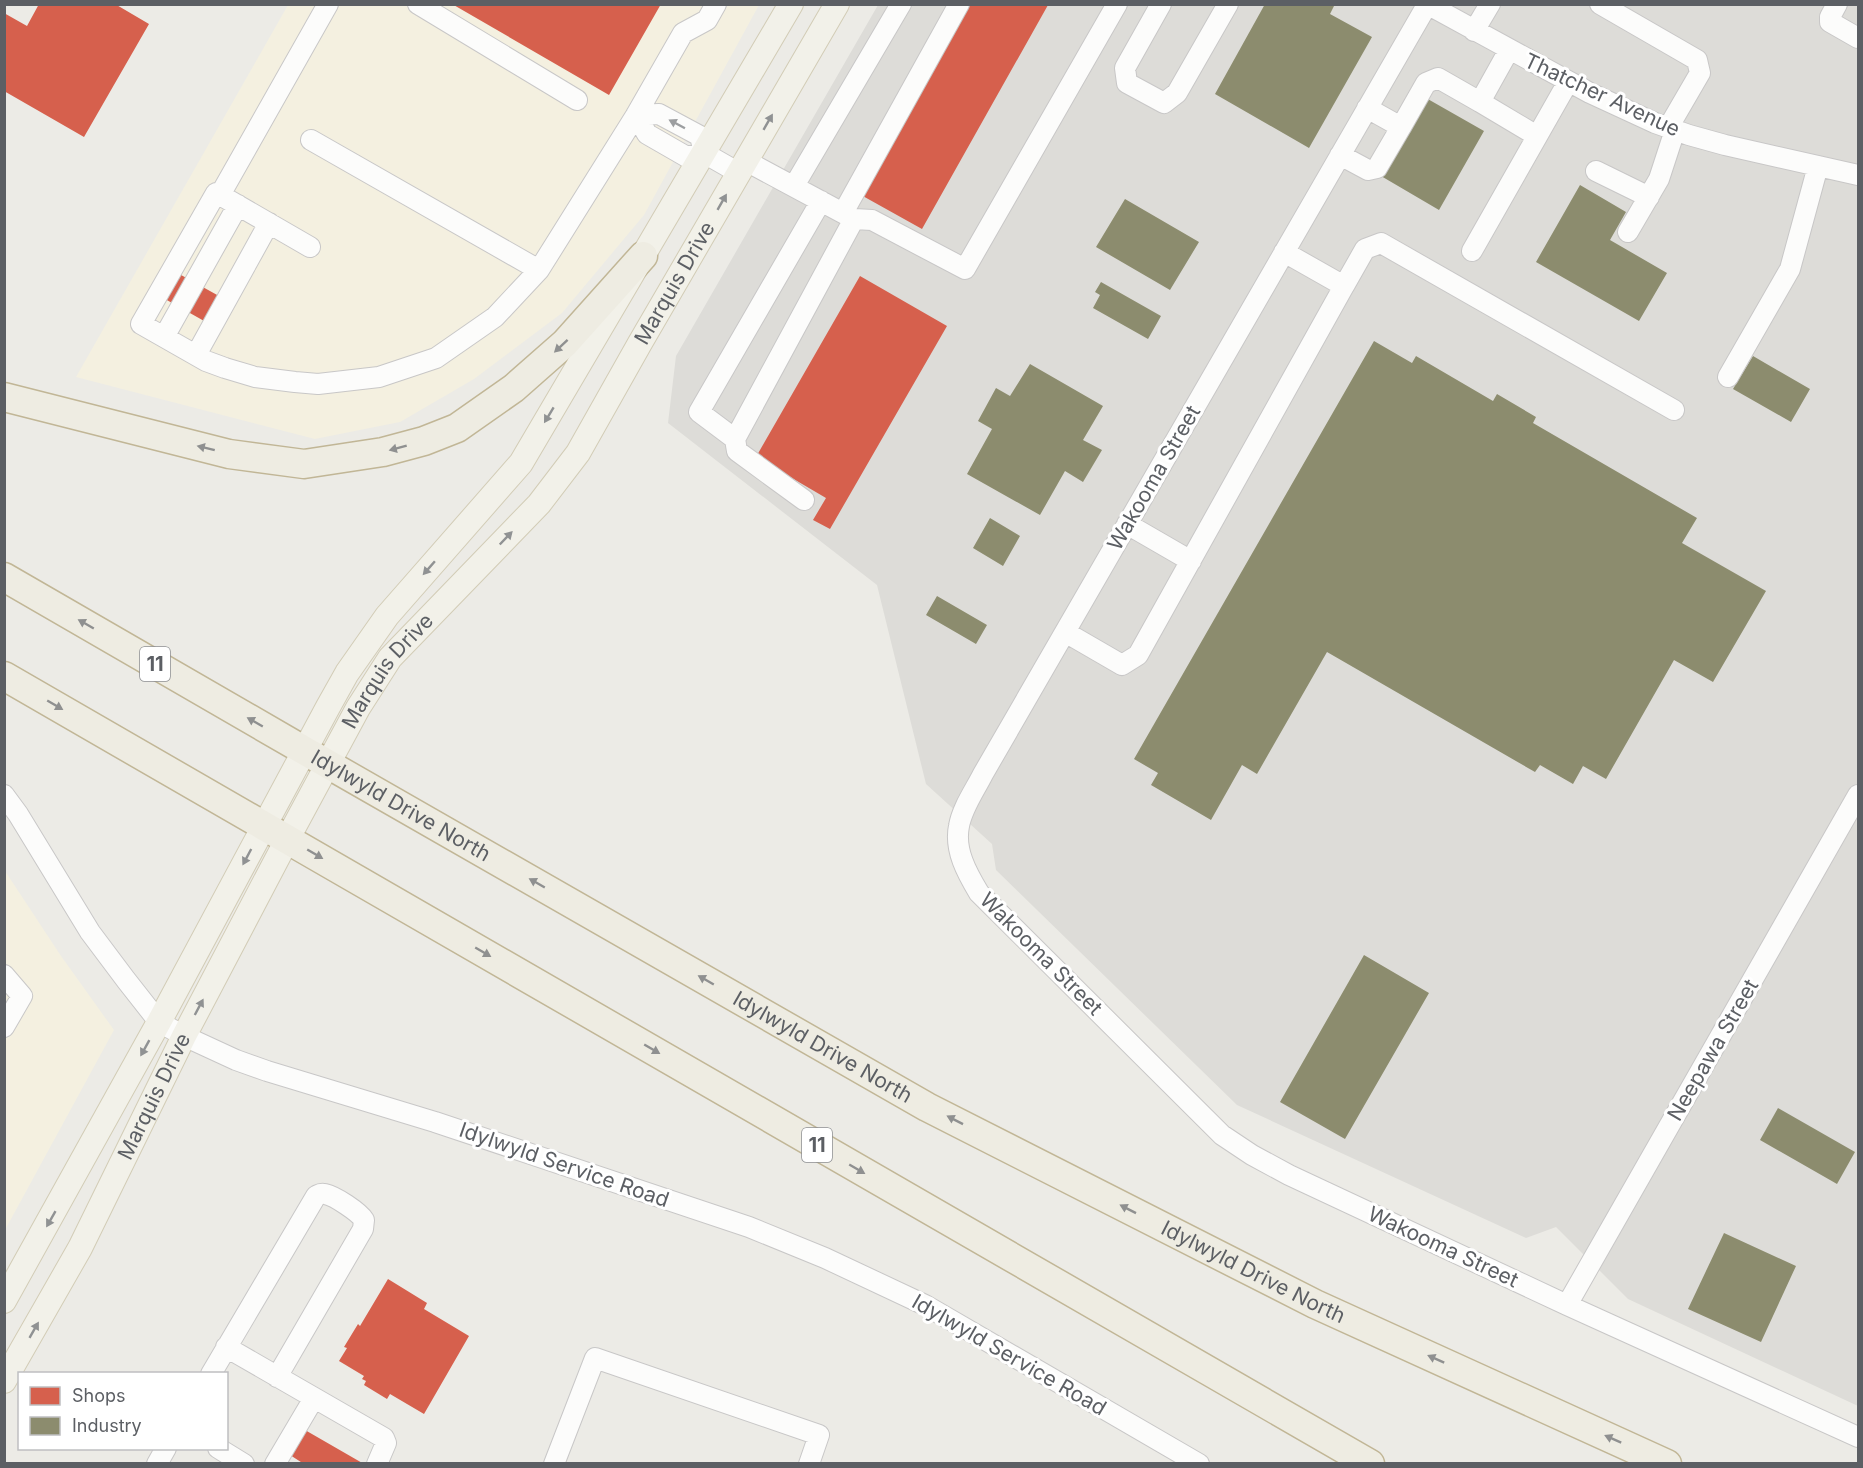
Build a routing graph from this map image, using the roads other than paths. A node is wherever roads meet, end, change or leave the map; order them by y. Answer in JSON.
{"nodes":[{"id":1,"x":328,"y":4,"type":"edge"},
{"id":2,"x":418,"y":4,"type":"edge"},
{"id":3,"x":716,"y":4,"type":"edge"},
{"id":4,"x":790,"y":4,"type":"edge"},
{"id":5,"x":837,"y":4,"type":"edge"},
{"id":6,"x":901,"y":4,"type":"edge"},
{"id":7,"x":960,"y":4,"type":"edge"},
{"id":8,"x":1117,"y":4,"type":"edge"},
{"id":9,"x":1161,"y":4,"type":"edge"},
{"id":10,"x":1228,"y":4,"type":"edge"},
{"id":11,"x":1427,"y":4,"type":"edge"},
{"id":12,"x":1490,"y":4,"type":"edge"},
{"id":13,"x":1600,"y":4,"type":"edge"},
{"id":14,"x":1837,"y":4,"type":"edge"},
{"id":15,"x":1474,"y":31,"type":"junction"},
{"id":16,"x":1858,"y":38,"type":"edge"},
{"id":17,"x":1509,"y":50,"type":"junction"},
{"id":18,"x":1568,"y":82,"type":"junction"},
{"id":19,"x":577,"y":100,"type":"dead end"},
{"id":20,"x":1480,"y":102,"type":"junction"},
{"id":21,"x":1367,"y":108,"type":"junction"},
{"id":22,"x":636,"y":115,"type":"junction"},
{"id":23,"x":1401,"y":127,"type":"junction"},
{"id":24,"x":1672,"y":129,"type":"junction"},
{"id":25,"x":1538,"y":136,"type":"junction"},
{"id":26,"x":312,"y":140,"type":"dead end"},
{"id":27,"x":704,"y":153,"type":"junction"},
{"id":28,"x":1340,"y":155,"type":"junction"},
{"id":29,"x":1818,"y":166,"type":"junction"},
{"id":30,"x":742,"y":167,"type":"junction"},
{"id":31,"x":1596,"y":171,"type":"dead end"},
{"id":32,"x":1858,"y":175,"type":"edge"},
{"id":33,"x":794,"y":186,"type":"junction"},
{"id":34,"x":1648,"y":197,"type":"junction"},
{"id":35,"x":821,"y":201,"type":"junction"},
{"id":36,"x":243,"y":208,"type":"junction"},
{"id":37,"x":848,"y":216,"type":"junction"},
{"id":38,"x":1628,"y":232,"type":"dead end"},
{"id":39,"x":310,"y":247,"type":"dead end"},
{"id":40,"x":1472,"y":251,"type":"dead end"},
{"id":41,"x":1284,"y":252,"type":"junction"},
{"id":42,"x":643,"y":256,"type":"junction"},
{"id":43,"x":539,"y":270,"type":"junction"},
{"id":44,"x":1344,"y":286,"type":"junction"},
{"id":45,"x":174,"y":342,"type":"junction"},
{"id":46,"x":1728,"y":377,"type":"dead end"},
{"id":47,"x":4,"y":397,"type":"edge"},
{"id":48,"x":1674,"y":410,"type":"dead end"},
{"id":49,"x":735,"y":439,"type":"junction"},
{"id":50,"x":804,"y":500,"type":"dead end"},
{"id":51,"x":1127,"y":525,"type":"junction"},
{"id":52,"x":1191,"y":561,"type":"junction"},
{"id":53,"x":4,"y":577,"type":"edge"},
{"id":54,"x":1065,"y":632,"type":"junction"},
{"id":55,"x":4,"y":676,"type":"edge"},
{"id":56,"x":317,"y":757,"type":"junction"},
{"id":57,"x":4,"y":795,"type":"edge"},
{"id":58,"x":1858,"y":795,"type":"edge"},
{"id":59,"x":276,"y":831,"type":"junction"},
{"id":60,"x":4,"y":975,"type":"edge"},
{"id":61,"x":159,"y":1022,"type":"junction"},
{"id":62,"x":4,"y":1027,"type":"edge"},
{"id":63,"x":184,"y":1036,"type":"junction"},
{"id":64,"x":4,"y":1301,"type":"edge"},
{"id":65,"x":1567,"y":1305,"type":"junction"},
{"id":66,"x":226,"y":1347,"type":"junction"},
{"id":67,"x":212,"y":1372,"type":"edge"},
{"id":68,"x":277,"y":1377,"type":"junction"},
{"id":69,"x":4,"y":1381,"type":"edge"},
{"id":70,"x":314,"y":1398,"type":"junction"},
{"id":71,"x":1858,"y":1437,"type":"edge"},
{"id":72,"x":165,"y":1450,"type":"edge"},
{"id":73,"x":220,"y":1450,"type":"edge"},
{"id":74,"x":158,"y":1464,"type":"edge"},
{"id":75,"x":244,"y":1464,"type":"edge"},
{"id":76,"x":275,"y":1464,"type":"edge"},
{"id":77,"x":377,"y":1464,"type":"edge"},
{"id":78,"x":554,"y":1464,"type":"edge"},
{"id":79,"x":809,"y":1464,"type":"edge"},
{"id":80,"x":1199,"y":1464,"type":"edge"},
{"id":81,"x":1371,"y":1464,"type":"edge"},
{"id":82,"x":1667,"y":1464,"type":"edge"}],
"edges":[{"from":1,"to":36,"type":"street"},
{"from":2,"to":19,"type":"street"},
{"from":3,"to":22,"type":"street"},
{"from":4,"to":27,"type":"main road","name":"Marquis Drive"},
{"from":30,"to":5,"type":"main road","name":"Marquis Drive","one_way":true},
{"from":6,"to":33,"type":"street"},
{"from":7,"to":37,"type":"street"},
{"from":8,"to":37,"type":"street"},
{"from":9,"to":10,"type":"street"},
{"from":11,"to":15,"type":"street","name":"Thatcher Avenue"},
{"from":11,"to":21,"type":"street","name":"Wakooma Street"},
{"from":12,"to":15,"type":"street"},
{"from":13,"to":24,"type":"street"},
{"from":14,"to":16,"type":"street"},
{"from":15,"to":17,"type":"street","name":"Thatcher Avenue"},
{"from":17,"to":18,"type":"street","name":"Thatcher Avenue"},
{"from":17,"to":20,"type":"street"},
{"from":18,"to":24,"type":"street","name":"Thatcher Avenue"},
{"from":18,"to":25,"type":"street"},
{"from":20,"to":23,"type":"street"},
{"from":20,"to":25,"type":"street"},
{"from":21,"to":23,"type":"street"},
{"from":21,"to":28,"type":"street","name":"Wakooma Street"},
{"from":22,"to":27,"type":"street"},
{"from":22,"to":43,"type":"street"},
{"from":23,"to":28,"type":"street"},
{"from":24,"to":29,"type":"street","name":"Thatcher Avenue"},
{"from":24,"to":34,"type":"street"},
{"from":25,"to":40,"type":"street"},
{"from":26,"to":43,"type":"street"},
{"from":27,"to":30,"type":"street"},
{"from":27,"to":42,"type":"main road","name":"Marquis Drive"},
{"from":28,"to":41,"type":"street","name":"Wakooma Street"},
{"from":29,"to":32,"type":"street","name":"Thatcher Avenue"},
{"from":29,"to":46,"type":"street"},
{"from":30,"to":33,"type":"street"},
{"from":56,"to":30,"type":"main road","name":"Marquis Drive","one_way":true},
{"from":31,"to":34,"type":"street"},
{"from":33,"to":35,"type":"street"},
{"from":34,"to":38,"type":"street"},
{"from":35,"to":37,"type":"street"},
{"from":35,"to":49,"type":"street"},
{"from":36,"to":39,"type":"street"},
{"from":36,"to":45,"type":"street"},
{"from":36,"to":45,"type":"street"},
{"from":37,"to":49,"type":"street"},
{"from":41,"to":44,"type":"street"},
{"from":41,"to":51,"type":"street","name":"Wakooma Street"},
{"from":42,"to":47,"type":"highway","one_way":true},
{"from":42,"to":56,"type":"main road","name":"Marquis Drive","one_way":true},
{"from":43,"to":45,"type":"street"},
{"from":44,"to":48,"type":"street"},
{"from":44,"to":52,"type":"street"},
{"from":49,"to":50,"type":"street"},
{"from":51,"to":52,"type":"street"},
{"from":51,"to":54,"type":"street","name":"Wakooma Street"},
{"from":52,"to":54,"type":"street"},
{"from":56,"to":53,"type":"highway","name":"Idylwyld Drive North","number":"11","one_way":true},
{"from":54,"to":65,"type":"street","name":"Wakooma Street"},
{"from":55,"to":59,"type":"highway","number":"11","one_way":true},
{"from":56,"to":59,"type":"main road","name":"Marquis Drive"},
{"from":82,"to":56,"type":"highway","name":"Idylwyld Drive North","number":"11","one_way":true},
{"from":57,"to":61,"type":"street","name":"Idylwyld Service Road"},
{"from":58,"to":65,"type":"street","name":"Neepawa Street"},
{"from":59,"to":61,"type":"main road","name":"Marquis Drive","one_way":true},
{"from":63,"to":59,"type":"main road","name":"Marquis Drive","one_way":true},
{"from":59,"to":81,"type":"highway","number":"11","one_way":true},
{"from":60,"to":62,"type":"street"},
{"from":61,"to":63,"type":"street","name":"Idylwyld Service Road"},
{"from":61,"to":64,"type":"main road","name":"Marquis Drive","one_way":true},
{"from":69,"to":63,"type":"main road","name":"Marquis Drive","one_way":true},
{"from":63,"to":80,"type":"street","name":"Idylwyld Service Road"},
{"from":65,"to":71,"type":"street","name":"Wakooma Street"},
{"from":66,"to":67,"type":"street"},
{"from":66,"to":68,"type":"street"},
{"from":66,"to":68,"type":"street"},
{"from":68,"to":70,"type":"street"},
{"from":70,"to":76,"type":"street"},
{"from":70,"to":77,"type":"street"},
{"from":72,"to":74,"type":"street"},
{"from":73,"to":75,"type":"street"},
{"from":78,"to":79,"type":"street"}]}
